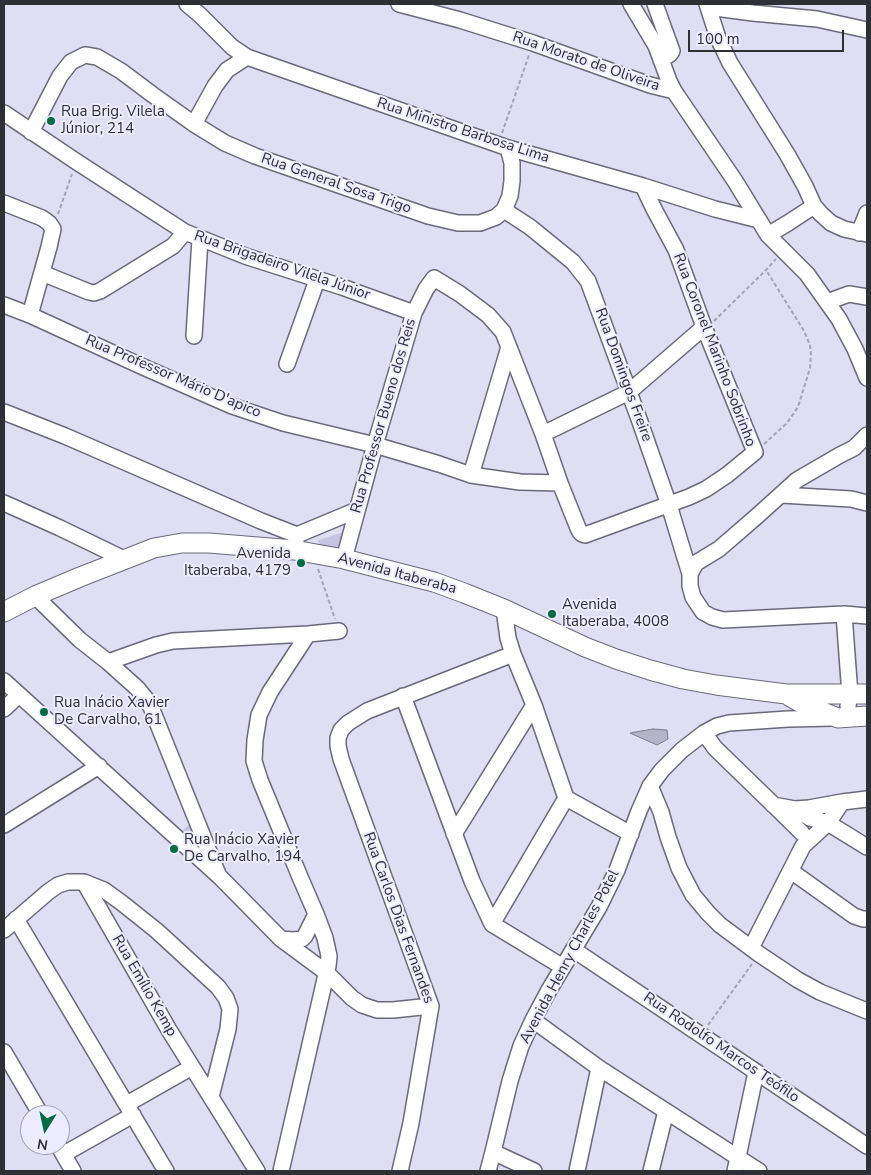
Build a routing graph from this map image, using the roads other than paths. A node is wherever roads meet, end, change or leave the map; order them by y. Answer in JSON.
{"nodes":[{"id":1,"x":187,"y":4,"type":"edge"},
{"id":2,"x":399,"y":4,"type":"edge"},
{"id":3,"x":631,"y":4,"type":"edge"},
{"id":4,"x":656,"y":4,"type":"edge"},
{"id":5,"x":707,"y":5,"type":"edge"},
{"id":6,"x":753,"y":8,"type":"edge"},
{"id":7,"x":818,"y":11,"type":"edge"},
{"id":8,"x":867,"y":30,"type":"edge"},
{"id":9,"x":247,"y":57,"type":"junction"},
{"id":10,"x":661,"y":60,"type":"junction"},
{"id":11,"x":674,"y":91,"type":"junction"},
{"id":12,"x":4,"y":113,"type":"edge"},
{"id":13,"x":194,"y":124,"type":"junction"},
{"id":14,"x":31,"y":132,"type":"junction"},
{"id":15,"x":503,"y":146,"type":"junction"},
{"id":16,"x":643,"y":186,"type":"junction"},
{"id":17,"x":4,"y":203,"type":"edge"},
{"id":18,"x":814,"y":206,"type":"junction"},
{"id":19,"x":504,"y":210,"type":"junction"},
{"id":20,"x":867,"y":212,"type":"edge"},
{"id":21,"x":759,"y":220,"type":"junction"},
{"id":22,"x":185,"y":232,"type":"junction"},
{"id":23,"x":863,"y":233,"type":"edge"},
{"id":24,"x":768,"y":235,"type":"junction"},
{"id":25,"x":200,"y":239,"type":"junction"},
{"id":26,"x":42,"y":273,"type":"junction"},
{"id":27,"x":317,"y":280,"type":"junction"},
{"id":28,"x":867,"y":297,"type":"edge"},
{"id":29,"x":827,"y":302,"type":"junction"},
{"id":30,"x":4,"y":305,"type":"edge"},
{"id":31,"x":414,"y":313,"type":"junction"},
{"id":32,"x":30,"y":315,"type":"junction"},
{"id":33,"x":705,"y":328,"type":"junction"},
{"id":34,"x":194,"y":336,"type":"dead end"},
{"id":35,"x":509,"y":347,"type":"junction"},
{"id":36,"x":288,"y":364,"type":"dead end"},
{"id":37,"x":867,"y":378,"type":"edge"},
{"id":38,"x":629,"y":392,"type":"junction"},
{"id":39,"x":4,"y":412,"type":"edge"},
{"id":40,"x":543,"y":434,"type":"junction"},
{"id":41,"x":867,"y":435,"type":"edge"},
{"id":42,"x":375,"y":445,"type":"junction"},
{"id":43,"x":471,"y":475,"type":"junction"},
{"id":44,"x":560,"y":483,"type":"junction"},
{"id":45,"x":781,"y":495,"type":"junction"},
{"id":46,"x":4,"y":503,"type":"edge"},
{"id":47,"x":867,"y":503,"type":"edge"},
{"id":48,"x":669,"y":505,"type":"junction"},
{"id":49,"x":357,"y":510,"type":"junction"},
{"id":50,"x":296,"y":542,"type":"junction"},
{"id":51,"x":344,"y":558,"type":"junction"},
{"id":52,"x":124,"y":559,"type":"junction"},
{"id":53,"x":690,"y":574,"type":"junction"},
{"id":54,"x":35,"y":596,"type":"junction"},
{"id":55,"x":504,"y":609,"type":"junction"},
{"id":56,"x":4,"y":612,"type":"edge"},
{"id":57,"x":844,"y":614,"type":"junction"},
{"id":58,"x":867,"y":616,"type":"edge"},
{"id":59,"x":339,"y":631,"type":"road end"},
{"id":60,"x":308,"y":634,"type":"junction"},
{"id":61,"x":513,"y":654,"type":"junction"},
{"id":62,"x":108,"y":662,"type":"junction"},
{"id":63,"x":4,"y":681,"type":"edge"},
{"id":64,"x":786,"y":694,"type":"junction"},
{"id":65,"x":19,"y":695,"type":"junction"},
{"id":66,"x":403,"y":696,"type":"junction"},
{"id":67,"x":851,"y":703,"type":"edge"},
{"id":68,"x":867,"y":703,"type":"edge"},
{"id":69,"x":534,"y":705,"type":"junction"},
{"id":70,"x":4,"y":709,"type":"edge"},
{"id":71,"x":817,"y":710,"type":"junction"},
{"id":72,"x":867,"y":716,"type":"edge"},
{"id":73,"x":788,"y":719,"type":"junction"},
{"id":74,"x":704,"y":733,"type":"junction"},
{"id":75,"x":99,"y":766,"type":"junction"},
{"id":76,"x":650,"y":786,"type":"junction"},
{"id":77,"x":566,"y":798,"type":"junction"},
{"id":78,"x":867,"y":799,"type":"edge"},
{"id":79,"x":842,"y":802,"type":"junction"},
{"id":80,"x":773,"y":804,"type":"junction"},
{"id":81,"x":795,"y":809,"type":"junction"},
{"id":82,"x":828,"y":823,"type":"junction"},
{"id":83,"x":4,"y":825,"type":"edge"},
{"id":84,"x":454,"y":834,"type":"junction"},
{"id":85,"x":631,"y":834,"type":"junction"},
{"id":86,"x":802,"y":839,"type":"junction"},
{"id":87,"x":867,"y":847,"type":"edge"},
{"id":88,"x":791,"y":871,"type":"junction"},
{"id":89,"x":220,"y":877,"type":"junction"},
{"id":90,"x":84,"y":882,"type":"junction"},
{"id":91,"x":316,"y":914,"type":"junction"},
{"id":92,"x":16,"y":919,"type":"junction"},
{"id":93,"x":867,"y":919,"type":"edge"},
{"id":94,"x":492,"y":924,"type":"junction"},
{"id":95,"x":4,"y":930,"type":"edge"},
{"id":96,"x":281,"y":938,"type":"junction"},
{"id":97,"x":574,"y":950,"type":"junction"},
{"id":98,"x":755,"y":951,"type":"junction"},
{"id":99,"x":563,"y":967,"type":"junction"},
{"id":100,"x":327,"y":973,"type":"junction"},
{"id":101,"x":432,"y":1006,"type":"junction"},
{"id":102,"x":867,"y":1010,"type":"edge"},
{"id":103,"x":533,"y":1020,"type":"junction"},
{"id":104,"x":4,"y":1052,"type":"edge"},
{"id":105,"x":192,"y":1067,"type":"junction"},
{"id":106,"x":598,"y":1068,"type":"junction"},
{"id":107,"x":756,"y":1072,"type":"junction"},
{"id":108,"x":211,"y":1097,"type":"junction"},
{"id":109,"x":35,"y":1105,"type":"edge"},
{"id":110,"x":130,"y":1110,"type":"junction"},
{"id":111,"x":666,"y":1111,"type":"junction"},
{"id":112,"x":70,"y":1145,"type":"edge"},
{"id":113,"x":867,"y":1146,"type":"edge"},
{"id":114,"x":493,"y":1152,"type":"junction"},
{"id":115,"x":64,"y":1155,"type":"edge"},
{"id":116,"x":737,"y":1164,"type":"edge"},
{"id":117,"x":73,"y":1171,"type":"edge"},
{"id":118,"x":166,"y":1171,"type":"edge"},
{"id":119,"x":257,"y":1171,"type":"edge"},
{"id":120,"x":281,"y":1171,"type":"edge"},
{"id":121,"x":400,"y":1171,"type":"edge"},
{"id":122,"x":488,"y":1171,"type":"edge"},
{"id":123,"x":534,"y":1171,"type":"edge"},
{"id":124,"x":577,"y":1171,"type":"edge"},
{"id":125,"x":651,"y":1171,"type":"edge"},
{"id":126,"x":758,"y":1171,"type":"edge"}],
"edges":[{"from":1,"to":9,"type":"street","name":"Rua Ministro Barbosa Lima"},
{"from":2,"to":11,"type":"street","name":"Rua Morato de Oliveira"},
{"from":3,"to":10,"type":"street"},
{"from":4,"to":10,"type":"street"},
{"from":5,"to":6,"type":"street"},
{"from":5,"to":18,"type":"street"},
{"from":6,"to":7,"type":"street"},
{"from":7,"to":8,"type":"street"},
{"from":9,"to":13,"type":"street"},
{"from":9,"to":15,"type":"street","name":"Rua Ministro Barbosa Lima"},
{"from":10,"to":11,"type":"street"},
{"from":11,"to":21,"type":"street","name":"Rua Morato de Oliveira"},
{"from":12,"to":14,"type":"street","name":"Rua Brigadeiro Vilela Júnior"},
{"from":13,"to":14,"type":"street","name":"Rua General Sosa Trigo"},
{"from":13,"to":19,"type":"street","name":"Rua General Sosa Trigo"},
{"from":14,"to":22,"type":"street","name":"Rua Brigadeiro Vilela Júnior"},
{"from":15,"to":16,"type":"street","name":"Rua Ministro Barbosa Lima"},
{"from":15,"to":19,"type":"street"},
{"from":16,"to":21,"type":"street","name":"Rua Ministro Barbosa Lima"},
{"from":16,"to":33,"type":"street","name":"Rua Coronel Marinho Sobrinho"},
{"from":17,"to":26,"type":"street"},
{"from":18,"to":23,"type":"street"},
{"from":18,"to":24,"type":"street"},
{"from":19,"to":38,"type":"street","name":"Rua Domingos Freire"},
{"from":20,"to":23,"type":"street"},
{"from":21,"to":24,"type":"street","name":"Rua Morato de Oliveira"},
{"from":22,"to":25,"type":"street","name":"Rua Brigadeiro Vilela Júnior"},
{"from":22,"to":26,"type":"street"},
{"from":24,"to":29,"type":"street","name":"Rua Morato de Oliveira"},
{"from":25,"to":27,"type":"street","name":"Rua Brigadeiro Vilela Júnior"},
{"from":25,"to":34,"type":"street"},
{"from":26,"to":32,"type":"street"},
{"from":27,"to":31,"type":"street","name":"Rua Brigadeiro Vilela Júnior"},
{"from":27,"to":36,"type":"street"},
{"from":28,"to":29,"type":"street"},
{"from":29,"to":37,"type":"street","name":"Rua Morato de Oliveira"},
{"from":30,"to":32,"type":"street","name":"Rua Professor Mário D'apico"},
{"from":31,"to":35,"type":"street","name":"Rua Professor Bueno dos Reis"},
{"from":31,"to":42,"type":"street","name":"Rua Professor Bueno dos Reis"},
{"from":32,"to":42,"type":"street","name":"Rua Professor Mário D'apico"},
{"from":33,"to":38,"type":"street"},
{"from":33,"to":48,"type":"street","name":"Rua Coronel Marinho Sobrinho"},
{"from":35,"to":40,"type":"street"},
{"from":35,"to":43,"type":"street"},
{"from":38,"to":40,"type":"street"},
{"from":38,"to":48,"type":"street","name":"Rua Domingos Freire"},
{"from":39,"to":50,"type":"street"},
{"from":40,"to":44,"type":"street"},
{"from":41,"to":45,"type":"street"},
{"from":42,"to":43,"type":"street","name":"Rua Professor Mário D'apico"},
{"from":42,"to":49,"type":"street","name":"Rua Professor Bueno dos Reis"},
{"from":43,"to":44,"type":"street","name":"Rua Professor Mário D'apico"},
{"from":44,"to":48,"type":"street","name":"Rua Coronel Marinho Sobrinho"},
{"from":45,"to":47,"type":"street"},
{"from":45,"to":53,"type":"street"},
{"from":46,"to":52,"type":"street"},
{"from":48,"to":53,"type":"street","name":"Rua Domingos Freire"},
{"from":49,"to":50,"type":"street"},
{"from":49,"to":51,"type":"street","name":"Rua Professor Bueno dos Reis"},
{"from":50,"to":51,"type":"main road","name":"Avenida Itaberaba"},
{"from":50,"to":52,"type":"main road","name":"Avenida Itaberaba"},
{"from":51,"to":55,"type":"main road","name":"Avenida Itaberaba"},
{"from":52,"to":54,"type":"main road","name":"Avenida Itaberaba"},
{"from":53,"to":57,"type":"street","name":"Rua Domingos Freire"},
{"from":54,"to":56,"type":"main road","name":"Avenida Itaberaba"},
{"from":54,"to":62,"type":"street"},
{"from":55,"to":61,"type":"street"},
{"from":55,"to":64,"type":"main road","name":"Avenida Itaberaba"},
{"from":57,"to":58,"type":"street","name":"Rua Domingos Freire"},
{"from":57,"to":67,"type":"street"},
{"from":59,"to":60,"type":"street"},
{"from":60,"to":62,"type":"street"},
{"from":60,"to":91,"type":"street"},
{"from":61,"to":66,"type":"street","name":"Rua Carlos Dias Fernandes"},
{"from":61,"to":69,"type":"street"},
{"from":62,"to":89,"type":"street"},
{"from":63,"to":65,"type":"street"},
{"from":64,"to":67,"type":"main road","name":"Avenida Itaberaba"},
{"from":64,"to":71,"type":"main road","name":"Avenida Itaberaba"},
{"from":65,"to":70,"type":"street"},
{"from":65,"to":75,"type":"street"},
{"from":66,"to":84,"type":"street"},
{"from":66,"to":101,"type":"street","name":"Rua Carlos Dias Fernandes"},
{"from":67,"to":68,"type":"main road"},
{"from":67,"to":71,"type":"main road"},
{"from":67,"to":72,"type":"main road","name":"Avenida Itaberaba"},
{"from":67,"to":73,"type":"street","name":"Avenida Henry Charles Potel"},
{"from":69,"to":77,"type":"street"},
{"from":69,"to":84,"type":"street"},
{"from":71,"to":73,"type":"street","name":"Avenida Henry Charles Potel"},
{"from":73,"to":74,"type":"street","name":"Avenida Henry Charles Potel"},
{"from":74,"to":76,"type":"street","name":"Avenida Henry Charles Potel"},
{"from":74,"to":80,"type":"street"},
{"from":75,"to":83,"type":"street"},
{"from":75,"to":89,"type":"street"},
{"from":76,"to":85,"type":"street","name":"Avenida Henry Charles Potel"},
{"from":76,"to":98,"type":"street"},
{"from":77,"to":85,"type":"street"},
{"from":77,"to":94,"type":"street"},
{"from":78,"to":79,"type":"street"},
{"from":79,"to":81,"type":"street"},
{"from":79,"to":82,"type":"street"},
{"from":80,"to":81,"type":"street"},
{"from":80,"to":86,"type":"street"},
{"from":81,"to":82,"type":"street"},
{"from":81,"to":86,"type":"street"},
{"from":82,"to":86,"type":"street"},
{"from":82,"to":87,"type":"street"},
{"from":84,"to":94,"type":"street"},
{"from":85,"to":97,"type":"street","name":"Avenida Henry Charles Potel"},
{"from":86,"to":88,"type":"street"},
{"from":88,"to":93,"type":"street"},
{"from":88,"to":98,"type":"street"},
{"from":89,"to":96,"type":"street"},
{"from":90,"to":92,"type":"street"},
{"from":90,"to":105,"type":"street","name":"Rua Emílio Kemp"},
{"from":90,"to":108,"type":"street"},
{"from":91,"to":96,"type":"street"},
{"from":91,"to":100,"type":"street"},
{"from":92,"to":95,"type":"street"},
{"from":92,"to":110,"type":"street"},
{"from":94,"to":99,"type":"street"},
{"from":96,"to":100,"type":"street"},
{"from":97,"to":99,"type":"street","name":"Avenida Henry Charles Potel"},
{"from":97,"to":107,"type":"street","name":"Rua Rodolfo Marcos Teófilo"},
{"from":98,"to":102,"type":"street"},
{"from":99,"to":103,"type":"street","name":"Avenida Henry Charles Potel"},
{"from":100,"to":101,"type":"street"},
{"from":100,"to":120,"type":"street"},
{"from":101,"to":121,"type":"street","name":"Rua Carlos Dias Fernandes"},
{"from":103,"to":106,"type":"street"},
{"from":103,"to":114,"type":"street","name":"Avenida Henry Charles Potel"},
{"from":104,"to":109,"type":"street"},
{"from":105,"to":108,"type":"street","name":"Rua Emílio Kemp"},
{"from":105,"to":110,"type":"street"},
{"from":106,"to":111,"type":"street"},
{"from":106,"to":124,"type":"street"},
{"from":107,"to":113,"type":"street","name":"Rua Rodolfo Marcos Teófilo"},
{"from":107,"to":116,"type":"street"},
{"from":108,"to":119,"type":"street","name":"Rua Emílio Kemp"},
{"from":110,"to":112,"type":"street"},
{"from":110,"to":118,"type":"street"},
{"from":111,"to":116,"type":"street"},
{"from":111,"to":125,"type":"street"},
{"from":114,"to":122,"type":"street","name":"Avenida Henry Charles Potel"},
{"from":114,"to":123,"type":"street"},
{"from":115,"to":117,"type":"street"},
{"from":116,"to":126,"type":"street"}]}
